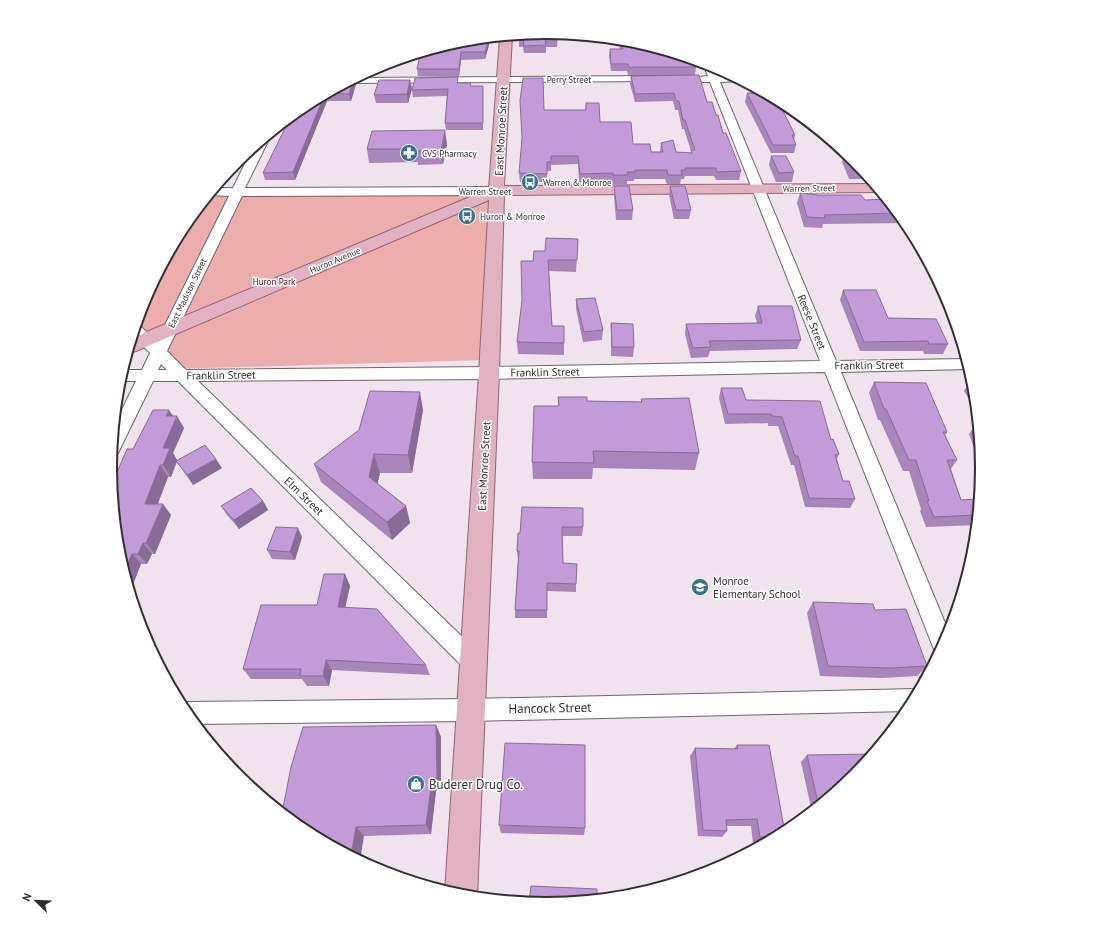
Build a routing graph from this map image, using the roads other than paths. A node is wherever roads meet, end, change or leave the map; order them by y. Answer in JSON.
{"nodes":[{"id":1,"x":506,"y":41,"type":"edge"},
{"id":2,"x":711,"y":72,"type":"edge"},
{"id":3,"x":668,"y":79,"type":"edge"},
{"id":4,"x":691,"y":79,"type":"edge"},
{"id":5,"x":714,"y":79,"type":"junction"},
{"id":6,"x":727,"y":79,"type":"edge"},
{"id":7,"x":504,"y":80,"type":"junction"},
{"id":8,"x":362,"y":81,"type":"edge"},
{"id":9,"x":256,"y":153,"type":"edge"},
{"id":10,"x":871,"y":188,"type":"edge"},
{"id":11,"x":759,"y":189,"type":"junction"},
{"id":12,"x":497,"y":191,"type":"junction"},
{"id":13,"x":218,"y":192,"type":"edge"},
{"id":14,"x":236,"y":192,"type":"junction"},
{"id":15,"x":169,"y":330,"type":"junction"},
{"id":16,"x":142,"y":342,"type":"edge"},
{"id":17,"x":963,"y":364,"type":"edge"},
{"id":18,"x":830,"y":366,"type":"junction"},
{"id":19,"x":489,"y":373,"type":"junction"},
{"id":20,"x":127,"y":376,"type":"edge"},
{"id":21,"x":147,"y":376,"type":"junction"},
{"id":22,"x":180,"y":376,"type":"junction"},
{"id":23,"x":119,"y":434,"type":"edge"},
{"id":24,"x":941,"y":639,"type":"edge"},
{"id":25,"x":474,"y":663,"type":"junction"},
{"id":26,"x":908,"y":700,"type":"edge"},
{"id":27,"x":471,"y":710,"type":"junction"},
{"id":28,"x":193,"y":713,"type":"edge"},
{"id":29,"x":461,"y":890,"type":"edge"}],
"edges":[{"from":1,"to":7,"type":"main road","name":"East Monroe Street"},
{"from":2,"to":5,"type":"street","name":"Reese Street"},
{"from":3,"to":7,"type":"street","name":"Perry Street"},
{"from":4,"to":5,"type":"street"},
{"from":5,"to":6,"type":"street"},
{"from":5,"to":11,"type":"street","name":"Reese Street"},
{"from":7,"to":8,"type":"street","name":"Perry Street"},
{"from":7,"to":12,"type":"main road","name":"East Monroe Street"},
{"from":9,"to":14,"type":"street","name":"East Madison Street"},
{"from":10,"to":11,"type":"main road","name":"Warren Street"},
{"from":11,"to":12,"type":"main road","name":"Warren Street"},
{"from":11,"to":18,"type":"street","name":"Reese Street"},
{"from":12,"to":14,"type":"street","name":"Warren Street"},
{"from":12,"to":15,"type":"main road","name":"Huron Avenue"},
{"from":12,"to":19,"type":"main road","name":"East Monroe Street"},
{"from":13,"to":14,"type":"street","name":"Warren Street"},
{"from":14,"to":15,"type":"street","name":"East Madison Street"},
{"from":15,"to":16,"type":"main road","name":"Huron Avenue"},
{"from":16,"to":21,"type":"street"},
{"from":16,"to":22,"type":"street","name":"Elm Street"},
{"from":17,"to":18,"type":"street","name":"Franklin Street"},
{"from":18,"to":19,"type":"street","name":"Franklin Street"},
{"from":18,"to":24,"type":"street","name":"Reese Street"},
{"from":19,"to":22,"type":"street","name":"Franklin Street"},
{"from":19,"to":25,"type":"main road","name":"East Monroe Street"},
{"from":20,"to":21,"type":"street","name":"Franklin Street"},
{"from":21,"to":22,"type":"street","name":"Franklin Street"},
{"from":21,"to":23,"type":"street"},
{"from":22,"to":25,"type":"street","name":"Elm Street"},
{"from":25,"to":27,"type":"main road","name":"East Monroe Street"},
{"from":26,"to":27,"type":"street","name":"Hancock Street"},
{"from":27,"to":28,"type":"street","name":"Hancock Street"},
{"from":27,"to":29,"type":"main road","name":"East Monroe Street"}]}
